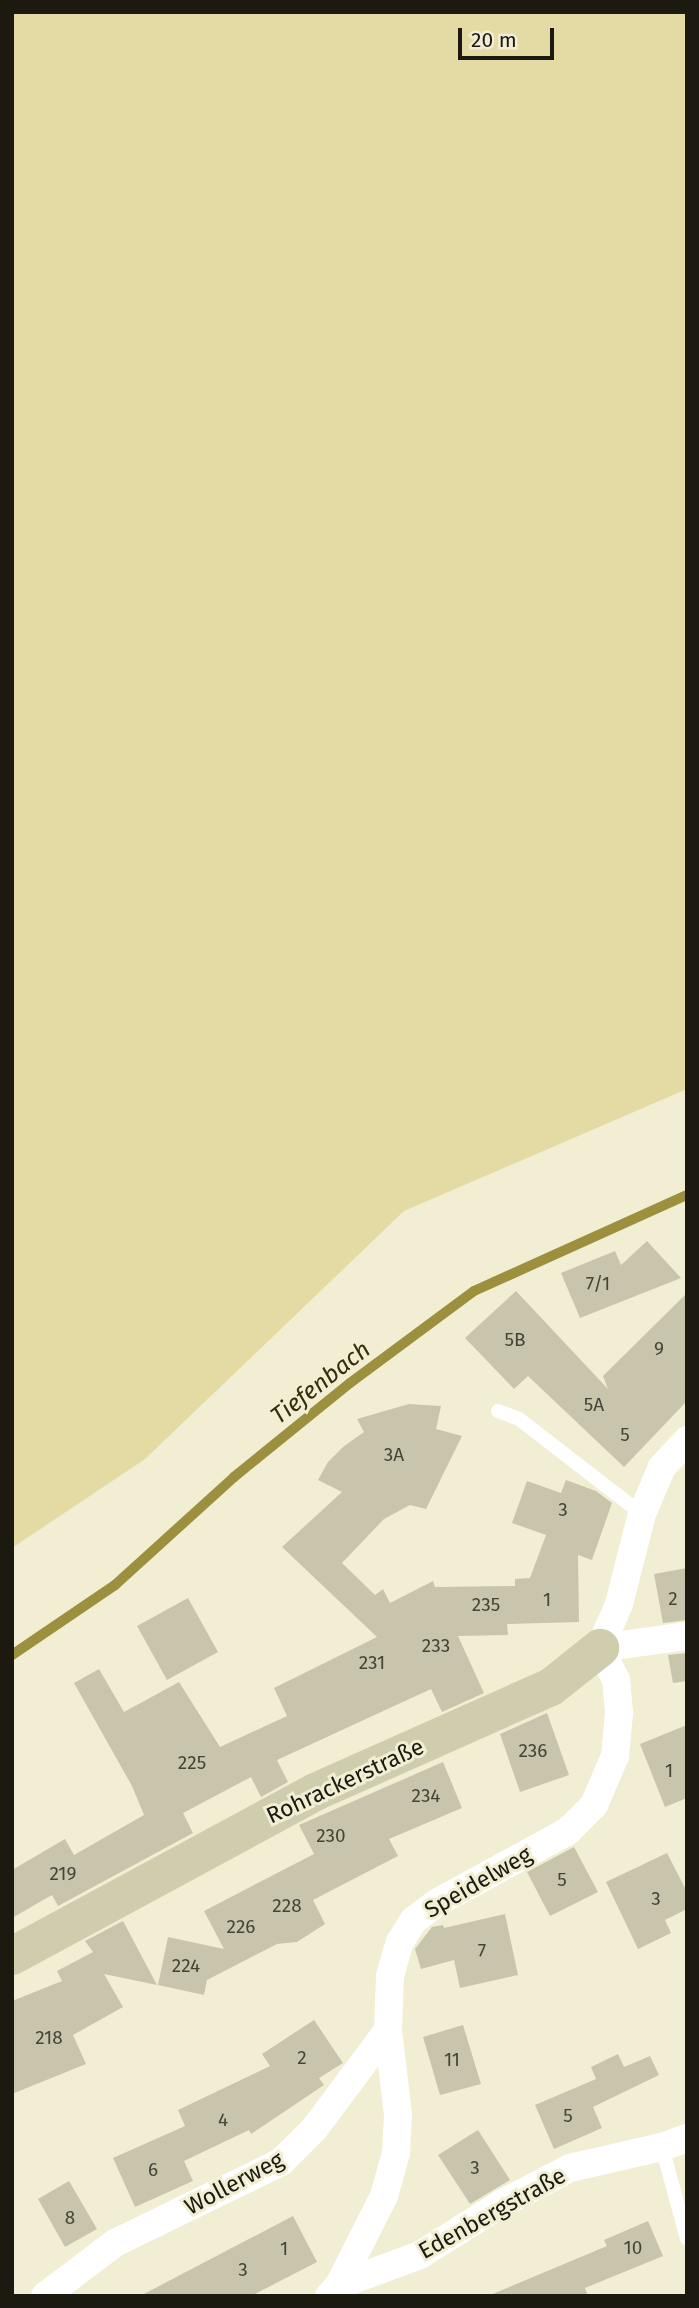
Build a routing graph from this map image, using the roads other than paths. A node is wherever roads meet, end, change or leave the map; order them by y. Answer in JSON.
{"nodes":[{"id":1,"x":498,"y":1411,"type":"dead end"},
{"id":2,"x":687,"y":1440,"type":"edge"},
{"id":3,"x":642,"y":1514,"type":"junction"},
{"id":4,"x":687,"y":1636,"type":"edge"},
{"id":5,"x":600,"y":1648,"type":"junction"},
{"id":6,"x":12,"y":1956,"type":"edge"},
{"id":7,"x":388,"y":2030,"type":"junction"},
{"id":8,"x":675,"y":2143,"type":"edge"},
{"id":9,"x":687,"y":2239,"type":"edge"},
{"id":10,"x":334,"y":2290,"type":"edge"},
{"id":11,"x":46,"y":2296,"type":"edge"}],
"edges":[{"from":1,"to":3,"type":"lane"},
{"from":2,"to":3,"type":"street"},
{"from":3,"to":5,"type":"street"},
{"from":4,"to":5,"type":"street"},
{"from":5,"to":6,"type":"street","name":"Rohrackerstraße"},
{"from":5,"to":7,"type":"street","name":"Speidelweg"},
{"from":7,"to":10,"type":"street","name":"Speidelweg"},
{"from":7,"to":11,"type":"street","name":"Wollerweg"},
{"from":8,"to":9,"type":"lane"},
{"from":8,"to":10,"type":"street","name":"Edenbergstraße"}]}
